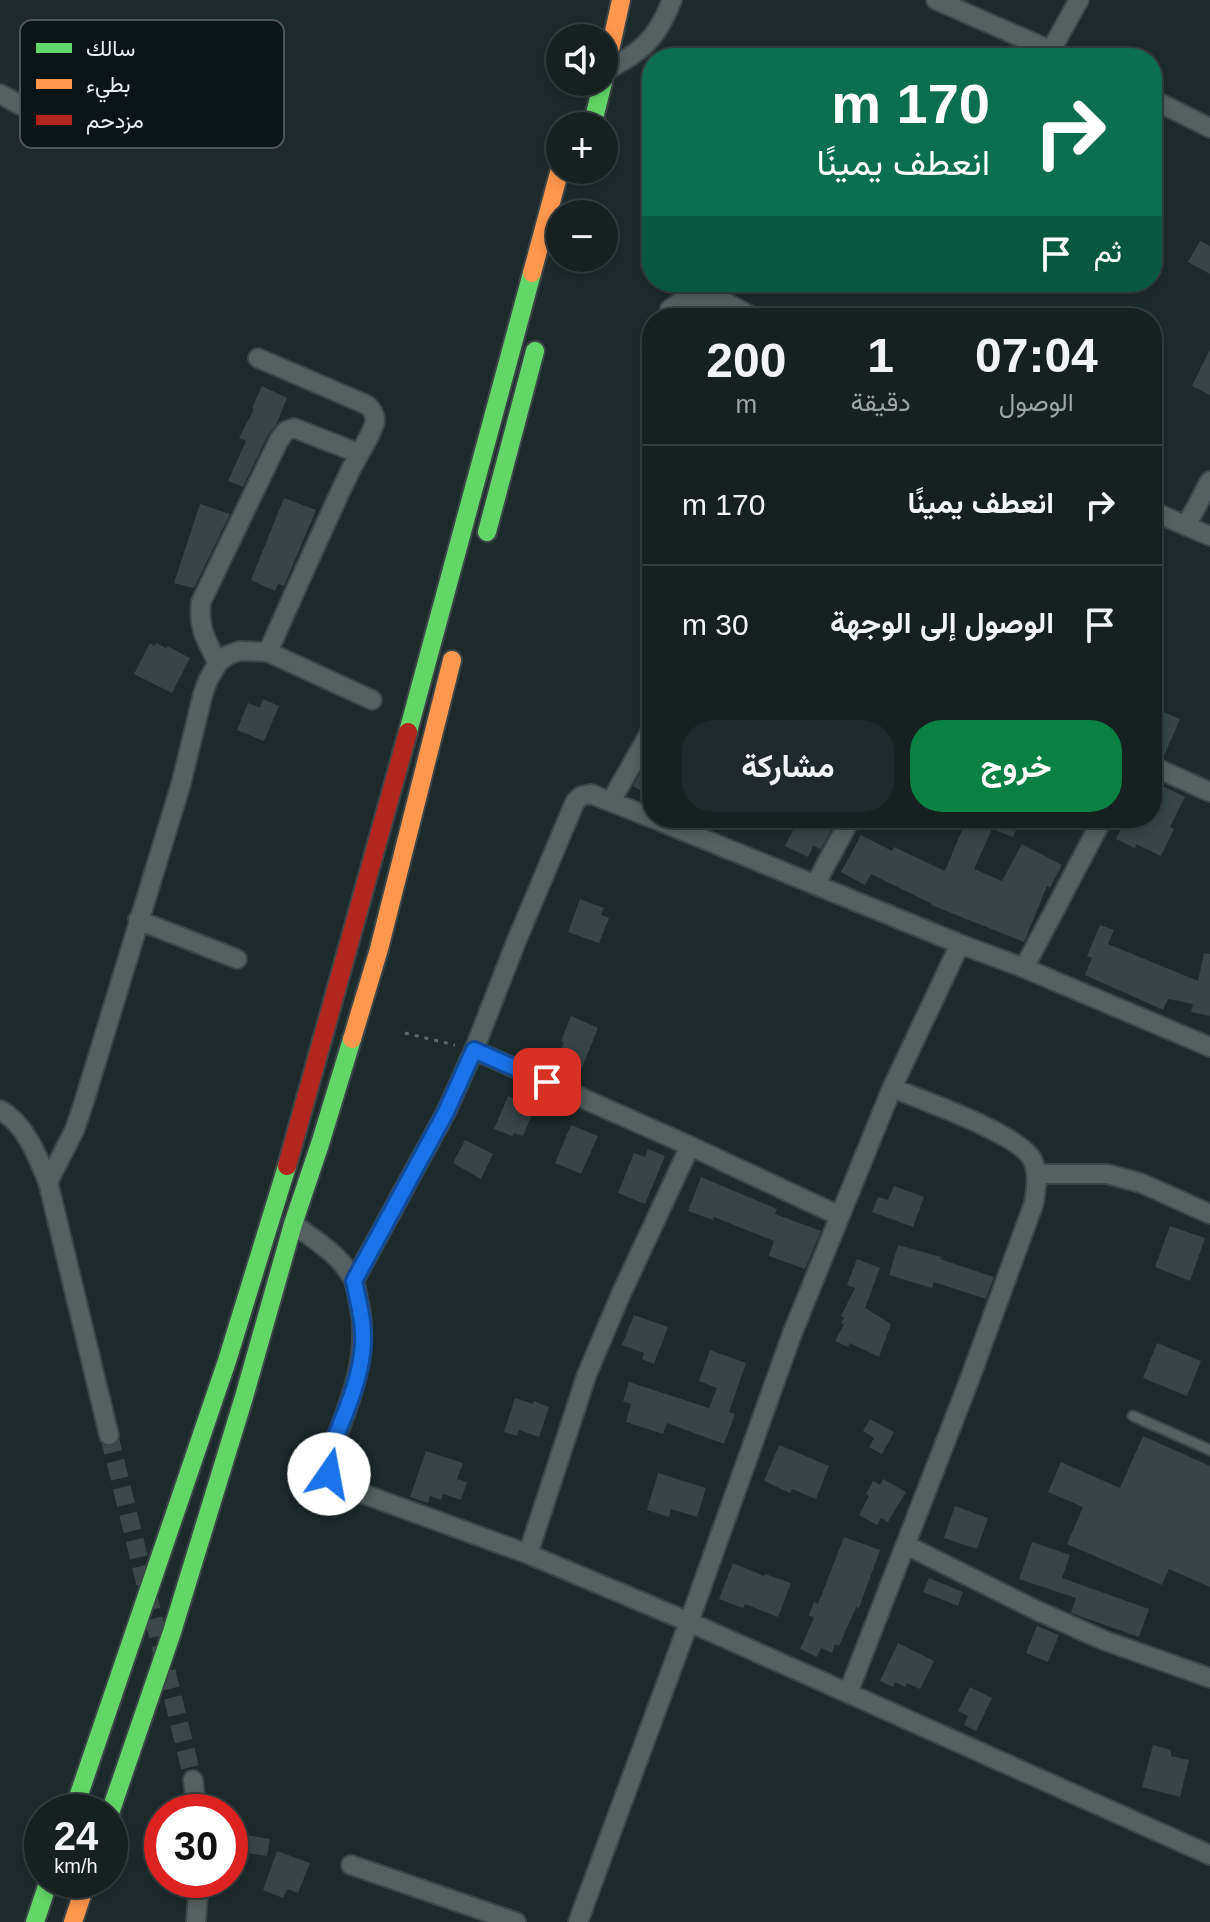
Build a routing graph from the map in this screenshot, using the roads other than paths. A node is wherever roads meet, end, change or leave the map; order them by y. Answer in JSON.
{"nodes":[{"id":1,"x":621,"y":0,"type":"edge"},
{"id":2,"x":672,"y":0,"type":"edge"},
{"id":3,"x":936,"y":0,"type":"edge"},
{"id":4,"x":1079,"y":0,"type":"edge"},
{"id":5,"x":616,"y":24,"type":"edge"},
{"id":6,"x":1045,"y":48,"type":"edge"},
{"id":7,"x":1061,"y":48,"type":"edge"},
{"id":8,"x":618,"y":66,"type":"edge"},
{"id":9,"x":0,"y":94,"type":"edge"},
{"id":10,"x":1162,"y":104,"type":"edge"},
{"id":11,"x":20,"y":105,"type":"dead end"},
{"id":12,"x":1210,"y":128,"type":"edge"},
{"id":13,"x":556,"y":184,"type":"edge"},
{"id":14,"x":672,"y":308,"type":"edge"},
{"id":15,"x":735,"y":308,"type":"edge"},
{"id":16,"x":541,"y":326,"type":"dead end"},
{"id":17,"x":258,"y":358,"type":"dead end"},
{"id":18,"x":358,"y":453,"type":"junction"},
{"id":19,"x":1210,"y":481,"type":"edge"},
{"id":20,"x":1162,"y":515,"type":"edge"},
{"id":21,"x":1186,"y":526,"type":"junction"},
{"id":22,"x":1210,"y":536,"type":"edge"},
{"id":23,"x":484,"y":543,"type":"dead end"},
{"id":24,"x":455,"y":649,"type":"dead end"},
{"id":25,"x":268,"y":652,"type":"junction"},
{"id":26,"x":218,"y":663,"type":"junction"},
{"id":27,"x":372,"y":700,"type":"dead end"},
{"id":28,"x":642,"y":747,"type":"edge"},
{"id":29,"x":1162,"y":770,"type":"edge"},
{"id":30,"x":1210,"y":792,"type":"edge"},
{"id":31,"x":611,"y":801,"type":"junction"},
{"id":32,"x":642,"y":814,"type":"edge"},
{"id":33,"x":676,"y":828,"type":"edge"},
{"id":34,"x":846,"y":828,"type":"edge"},
{"id":35,"x":1098,"y":828,"type":"edge"},
{"id":36,"x":815,"y":885,"type":"junction"},
{"id":37,"x":138,"y":920,"type":"junction"},
{"id":38,"x":960,"y":944,"type":"junction"},
{"id":39,"x":237,"y":959,"type":"dead end"},
{"id":40,"x":1024,"y":968,"type":"junction"},
{"id":41,"x":1210,"y":1047,"type":"edge"},
{"id":42,"x":474,"y":1050,"type":"junction"},
{"id":43,"x":892,"y":1088,"type":"junction"},
{"id":44,"x":0,"y":1110,"type":"edge"},
{"id":45,"x":690,"y":1146,"type":"junction"},
{"id":46,"x":1036,"y":1174,"type":"junction"},
{"id":47,"x":48,"y":1182,"type":"junction"},
{"id":48,"x":1210,"y":1214,"type":"edge"},
{"id":49,"x":840,"y":1216,"type":"junction"},
{"id":50,"x":293,"y":1224,"type":"junction"},
{"id":51,"x":354,"y":1281,"type":"junction"},
{"id":52,"x":1133,"y":1416,"type":"dead end"},
{"id":53,"x":109,"y":1435,"type":"tunnel mouth"},
{"id":54,"x":1210,"y":1450,"type":"edge"},
{"id":55,"x":906,"y":1545,"type":"junction"},
{"id":56,"x":528,"y":1554,"type":"junction"},
{"id":57,"x":689,"y":1622,"type":"junction"},
{"id":58,"x":1210,"y":1678,"type":"edge"},
{"id":59,"x":848,"y":1693,"type":"junction"},
{"id":60,"x":193,"y":1780,"type":"tunnel mouth"},
{"id":61,"x":79,"y":1794,"type":"edge"},
{"id":62,"x":117,"y":1794,"type":"edge"},
{"id":63,"x":195,"y":1794,"type":"edge"},
{"id":64,"x":1210,"y":1855,"type":"edge"},
{"id":65,"x":351,"y":1865,"type":"dead end"},
{"id":66,"x":43,"y":1898,"type":"edge"},
{"id":67,"x":82,"y":1898,"type":"edge"},
{"id":68,"x":85,"y":1898,"type":"edge"},
{"id":69,"x":198,"y":1898,"type":"edge"},
{"id":70,"x":35,"y":1922,"type":"edge"},
{"id":71,"x":73,"y":1922,"type":"edge"},
{"id":72,"x":80,"y":1922,"type":"edge"},
{"id":73,"x":196,"y":1922,"type":"edge"},
{"id":74,"x":516,"y":1922,"type":"edge"},
{"id":75,"x":578,"y":1922,"type":"edge"}],
"edges":[{"from":1,"to":5,"type":"highway"},
{"from":2,"to":8,"type":"street"},
{"from":3,"to":6,"type":"street"},
{"from":4,"to":7,"type":"street"},
{"from":9,"to":11,"type":"street"},
{"from":10,"to":12,"type":"street"},
{"from":13,"to":61,"type":"highway"},
{"from":14,"to":15,"type":"street"},
{"from":16,"to":23,"type":"highway"},
{"from":17,"to":18,"type":"street"},
{"from":18,"to":25,"type":"street"},
{"from":18,"to":26,"type":"street"},
{"from":19,"to":21,"type":"street"},
{"from":20,"to":21,"type":"street"},
{"from":21,"to":22,"type":"street"},
{"from":24,"to":50,"type":"highway"},
{"from":25,"to":26,"type":"street"},
{"from":25,"to":27,"type":"street"},
{"from":26,"to":37,"type":"street"},
{"from":28,"to":31,"type":"street"},
{"from":29,"to":30,"type":"street"},
{"from":31,"to":32,"type":"street"},
{"from":31,"to":42,"type":"street"},
{"from":33,"to":36,"type":"street"},
{"from":34,"to":36,"type":"street"},
{"from":35,"to":40,"type":"street"},
{"from":36,"to":38,"type":"street"},
{"from":37,"to":39,"type":"street"},
{"from":37,"to":47,"type":"street"},
{"from":38,"to":40,"type":"street"},
{"from":38,"to":43,"type":"street"},
{"from":40,"to":41,"type":"street"},
{"from":42,"to":45,"type":"street"},
{"from":42,"to":51,"type":"street"},
{"from":43,"to":46,"type":"street"},
{"from":43,"to":49,"type":"street"},
{"from":44,"to":47,"type":"street"},
{"from":45,"to":49,"type":"street"},
{"from":45,"to":56,"type":"street"},
{"from":46,"to":48,"type":"street"},
{"from":46,"to":55,"type":"street"},
{"from":47,"to":53,"type":"street"},
{"from":49,"to":57,"type":"street"},
{"from":50,"to":51,"type":"street"},
{"from":50,"to":62,"type":"highway"},
{"from":51,"to":56,"type":"street"},
{"from":52,"to":54,"type":"lane"},
{"from":55,"to":58,"type":"street"},
{"from":55,"to":59,"type":"street"},
{"from":56,"to":57,"type":"street"},
{"from":57,"to":59,"type":"street"},
{"from":57,"to":75,"type":"street"},
{"from":59,"to":64,"type":"street"},
{"from":60,"to":63,"type":"street"},
{"from":65,"to":74,"type":"street"},
{"from":66,"to":70,"type":"highway"},
{"from":67,"to":71,"type":"highway"},
{"from":68,"to":72,"type":"highway"},
{"from":69,"to":73,"type":"street"}]}
